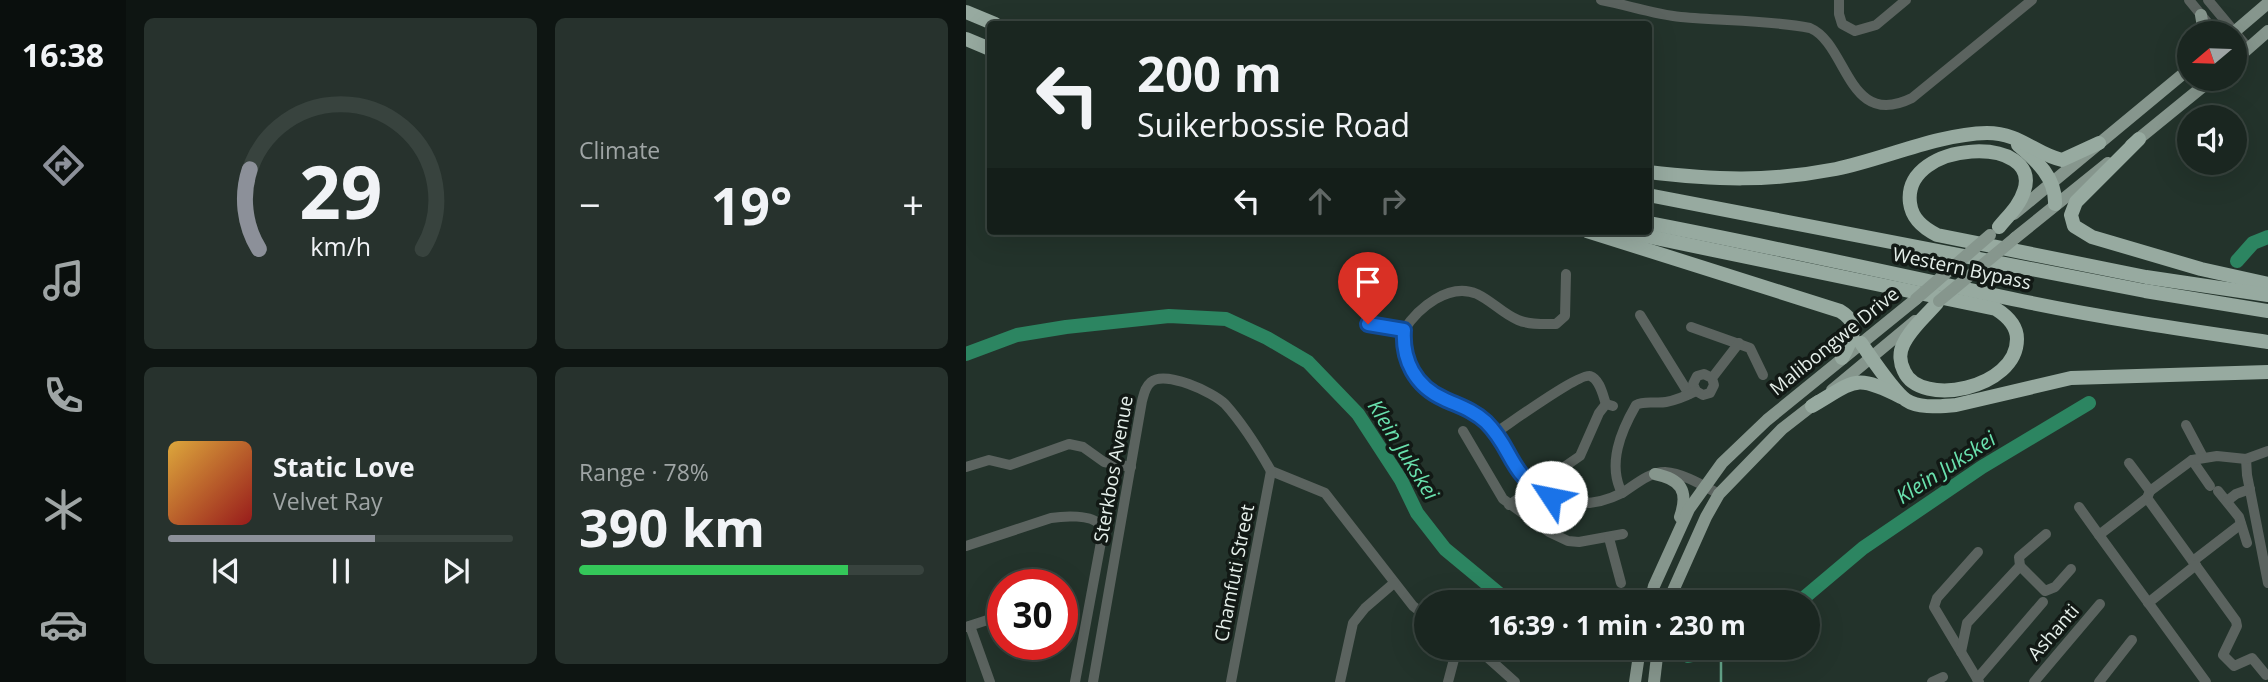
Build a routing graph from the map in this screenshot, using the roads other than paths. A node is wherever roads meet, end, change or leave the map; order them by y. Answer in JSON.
{"nodes":[{"id":1,"x":1601,"y":0,"type":"edge"},
{"id":2,"x":1839,"y":0,"type":"edge"},
{"id":3,"x":1906,"y":0,"type":"edge"},
{"id":4,"x":2032,"y":0,"type":"edge"},
{"id":5,"x":2189,"y":0,"type":"edge"},
{"id":6,"x":2208,"y":0,"type":"edge"},
{"id":7,"x":2268,"y":3,"type":"edge"},
{"id":8,"x":966,"y":12,"type":"edge"},
{"id":9,"x":2201,"y":15,"type":"junction"},
{"id":10,"x":988,"y":21,"type":"edge"},
{"id":11,"x":2202,"y":21,"type":"edge"},
{"id":12,"x":2206,"y":21,"type":"edge"},
{"id":13,"x":2225,"y":21,"type":"edge"},
{"id":14,"x":2247,"y":22,"type":"edge"},
{"id":15,"x":2268,"y":31,"type":"edge"},
{"id":16,"x":966,"y":39,"type":"edge"},
{"id":17,"x":2248,"y":48,"type":"edge"},
{"id":18,"x":987,"y":49,"type":"edge"},
{"id":19,"x":2177,"y":78,"type":"edge"},
{"id":20,"x":2197,"y":91,"type":"edge"},
{"id":21,"x":2009,"y":137,"type":"junction"},
{"id":22,"x":2139,"y":139,"type":"junction"},
{"id":23,"x":2099,"y":143,"type":"junction"},
{"id":24,"x":1652,"y":173,"type":"edge"},
{"id":25,"x":2052,"y":182,"type":"junction"},
{"id":26,"x":1652,"y":196,"type":"edge"},
{"id":27,"x":2055,"y":204,"type":"junction"},
{"id":28,"x":1652,"y":224,"type":"edge"},
{"id":29,"x":1995,"y":231,"type":"junction"},
{"id":30,"x":1600,"y":235,"type":"edge"},
{"id":31,"x":1641,"y":235,"type":"edge"},
{"id":32,"x":1566,"y":274,"type":"dead end"},
{"id":33,"x":2268,"y":284,"type":"edge"},
{"id":34,"x":2268,"y":295,"type":"edge"},
{"id":35,"x":1938,"y":302,"type":"junction"},
{"id":36,"x":2268,"y":311,"type":"edge"},
{"id":37,"x":1640,"y":315,"type":"dead end"},
{"id":38,"x":1368,"y":324,"type":"dead end"},
{"id":39,"x":1691,"y":327,"type":"dead end"},
{"id":40,"x":1404,"y":330,"type":"junction"},
{"id":41,"x":2268,"y":342,"type":"edge"},
{"id":42,"x":1739,"y":343,"type":"junction"},
{"id":43,"x":1861,"y":343,"type":"junction"},
{"id":44,"x":1871,"y":357,"type":"junction"},
{"id":45,"x":1842,"y":358,"type":"junction"},
{"id":46,"x":2268,"y":372,"type":"edge"},
{"id":47,"x":1763,"y":375,"type":"dead end"},
{"id":48,"x":1692,"y":393,"type":"junction"},
{"id":49,"x":1905,"y":400,"type":"junction"},
{"id":50,"x":1812,"y":406,"type":"junction"},
{"id":51,"x":2186,"y":425,"type":"dead end"},
{"id":52,"x":1463,"y":431,"type":"dead end"},
{"id":53,"x":1495,"y":433,"type":"junction"},
{"id":54,"x":2268,"y":451,"type":"edge"},
{"id":55,"x":2203,"y":457,"type":"junction"},
{"id":56,"x":2246,"y":459,"type":"junction"},
{"id":57,"x":2192,"y":460,"type":"junction"},
{"id":58,"x":2129,"y":463,"type":"dead end"},
{"id":59,"x":966,"y":467,"type":"edge"},
{"id":60,"x":1131,"y":467,"type":"junction"},
{"id":61,"x":1271,"y":471,"type":"junction"},
{"id":62,"x":1655,"y":474,"type":"junction"},
{"id":63,"x":1704,"y":486,"type":"junction"},
{"id":64,"x":1533,"y":487,"type":"junction"},
{"id":65,"x":2250,"y":489,"type":"junction"},
{"id":66,"x":1622,"y":493,"type":"junction"},
{"id":67,"x":1719,"y":494,"type":"junction"},
{"id":68,"x":2148,"y":495,"type":"junction"},
{"id":69,"x":2227,"y":501,"type":"junction"},
{"id":70,"x":1509,"y":505,"type":"junction"},
{"id":71,"x":2079,"y":507,"type":"dead end"},
{"id":72,"x":2241,"y":524,"type":"junction"},
{"id":73,"x":1623,"y":534,"type":"dead end"},
{"id":74,"x":2046,"y":534,"type":"dead end"},
{"id":75,"x":2099,"y":535,"type":"junction"},
{"id":76,"x":1675,"y":537,"type":"junction"},
{"id":77,"x":1609,"y":538,"type":"junction"},
{"id":78,"x":2247,"y":543,"type":"dead end"},
{"id":79,"x":966,"y":546,"type":"edge"},
{"id":80,"x":1978,"y":552,"type":"dead end"},
{"id":81,"x":2195,"y":563,"type":"junction"},
{"id":82,"x":2020,"y":566,"type":"junction"},
{"id":83,"x":2071,"y":569,"type":"dead end"},
{"id":84,"x":1394,"y":583,"type":"junction"},
{"id":85,"x":1621,"y":583,"type":"dead end"},
{"id":86,"x":2268,"y":583,"type":"edge"},
{"id":87,"x":1653,"y":590,"type":"edge"},
{"id":88,"x":1673,"y":590,"type":"edge"},
{"id":89,"x":2043,"y":602,"type":"dead end"},
{"id":90,"x":2148,"y":603,"type":"junction"},
{"id":91,"x":2100,"y":604,"type":"dead end"},
{"id":92,"x":1414,"y":607,"type":"edge"},
{"id":93,"x":987,"y":620,"type":"edge"},
{"id":94,"x":968,"y":627,"type":"edge"},
{"id":95,"x":2132,"y":640,"type":"dead end"},
{"id":96,"x":1961,"y":652,"type":"junction"},
{"id":97,"x":1454,"y":660,"type":"edge"},
{"id":98,"x":1490,"y":660,"type":"edge"},
{"id":99,"x":1638,"y":660,"type":"edge"},
{"id":100,"x":1657,"y":660,"type":"edge"},
{"id":101,"x":2266,"y":675,"type":"dead end"},
{"id":102,"x":1943,"y":677,"type":"dead end"},
{"id":103,"x":1978,"y":680,"type":"edge"},
{"id":104,"x":990,"y":682,"type":"edge"},
{"id":105,"x":1075,"y":682,"type":"edge"},
{"id":106,"x":1093,"y":682,"type":"edge"},
{"id":107,"x":1231,"y":682,"type":"edge"},
{"id":108,"x":1340,"y":682,"type":"edge"},
{"id":109,"x":1448,"y":682,"type":"edge"},
{"id":110,"x":1515,"y":682,"type":"edge"},
{"id":111,"x":1635,"y":682,"type":"edge"},
{"id":112,"x":1654,"y":682,"type":"edge"},
{"id":113,"x":1932,"y":682,"type":"edge"},
{"id":114,"x":2034,"y":682,"type":"edge"},
{"id":115,"x":2099,"y":682,"type":"edge"},
{"id":116,"x":2206,"y":682,"type":"edge"}],
"edges":[{"from":1,"to":4,"type":"street"},
{"from":2,"to":3,"type":"street"},
{"from":5,"to":9,"type":"street"},
{"from":6,"to":13,"type":"street"},
{"from":7,"to":14,"type":"main road"},
{"from":8,"to":10,"type":"highway"},
{"from":9,"to":11,"type":"main road"},
{"from":9,"to":12,"type":"street"},
{"from":15,"to":17,"type":"main road"},
{"from":16,"to":18,"type":"highway"},
{"from":19,"to":23,"type":"main road","name":"Malibongwe Drive"},
{"from":20,"to":22,"type":"main road","name":"Malibongwe Drive"},
{"from":21,"to":23,"type":"highway"},
{"from":21,"to":24,"type":"highway"},
{"from":21,"to":25,"type":"highway"},
{"from":22,"to":27,"type":"main road","name":"Malibongwe Drive"},
{"from":22,"to":33,"type":"highway"},
{"from":23,"to":25,"type":"main road","name":"Malibongwe Drive"},
{"from":25,"to":27,"type":"highway"},
{"from":25,"to":29,"type":"main road","name":"Malibongwe Drive"},
{"from":26,"to":36,"type":"highway","name":"Western Bypass"},
{"from":27,"to":35,"type":"main road","name":"Malibongwe Drive","bridge":true},
{"from":28,"to":41,"type":"highway","name":"Western Bypass"},
{"from":29,"to":34,"type":"highway"},
{"from":29,"to":43,"type":"main road","name":"Malibongwe Drive","bridge":true},
{"from":30,"to":45,"type":"highway"},
{"from":31,"to":35,"type":"highway"},
{"from":32,"to":40,"type":"street"},
{"from":35,"to":44,"type":"main road","name":"Malibongwe Drive"},
{"from":37,"to":48,"type":"street"},
{"from":38,"to":40,"type":"street"},
{"from":39,"to":42,"type":"street"},
{"from":40,"to":53,"type":"street"},
{"from":42,"to":47,"type":"street"},
{"from":42,"to":48,"type":"street"},
{"from":43,"to":44,"type":"highway"},
{"from":43,"to":45,"type":"main road","name":"Malibongwe Drive"},
{"from":44,"to":49,"type":"highway"},
{"from":44,"to":50,"type":"main road","name":"Malibongwe Drive"},
{"from":45,"to":63,"type":"main road","name":"Malibongwe Drive"},
{"from":46,"to":49,"type":"highway"},
{"from":48,"to":66,"type":"street"},
{"from":49,"to":50,"type":"highway"},
{"from":50,"to":67,"type":"main road","name":"Malibongwe Drive"},
{"from":51,"to":55,"type":"street"},
{"from":52,"to":70,"type":"street"},
{"from":53,"to":64,"type":"street"},
{"from":53,"to":64,"type":"street"},
{"from":54,"to":56,"type":"street"},
{"from":55,"to":56,"type":"street"},
{"from":55,"to":57,"type":"street"},
{"from":56,"to":65,"type":"street"},
{"from":57,"to":68,"type":"street"},
{"from":57,"to":69,"type":"street"},
{"from":58,"to":68,"type":"street"},
{"from":59,"to":60,"type":"street"},
{"from":60,"to":61,"type":"street","name":"Sterkbos Avenue"},
{"from":60,"to":106,"type":"street","name":"Sterkbos Avenue"},
{"from":61,"to":84,"type":"street"},
{"from":61,"to":107,"type":"street","name":"Chamfuti Street"},
{"from":62,"to":63,"type":"street"},
{"from":62,"to":66,"type":"street"},
{"from":62,"to":76,"type":"main road"},
{"from":63,"to":67,"type":"street"},
{"from":63,"to":76,"type":"main road","name":"Malibongwe Drive"},
{"from":64,"to":66,"type":"street"},
{"from":64,"to":70,"type":"street"},
{"from":65,"to":69,"type":"street"},
{"from":65,"to":86,"type":"street"},
{"from":67,"to":88,"type":"main road","name":"Malibongwe Drive"},
{"from":68,"to":75,"type":"street"},
{"from":68,"to":81,"type":"street"},
{"from":69,"to":72,"type":"street"},
{"from":70,"to":77,"type":"street"},
{"from":71,"to":75,"type":"street"},
{"from":72,"to":78,"type":"street"},
{"from":72,"to":81,"type":"street"},
{"from":73,"to":77,"type":"street"},
{"from":74,"to":82,"type":"street"},
{"from":75,"to":90,"type":"street"},
{"from":76,"to":87,"type":"main road","name":"Malibongwe Drive"},
{"from":77,"to":85,"type":"street"},
{"from":79,"to":105,"type":"street"},
{"from":80,"to":96,"type":"street"},
{"from":81,"to":90,"type":"street"},
{"from":81,"to":101,"type":"street"},
{"from":82,"to":83,"type":"street"},
{"from":82,"to":96,"type":"street"},
{"from":84,"to":92,"type":"street"},
{"from":84,"to":108,"type":"street"},
{"from":89,"to":103,"type":"street"},
{"from":90,"to":116,"type":"street"},
{"from":91,"to":114,"type":"street","name":"Ashanti"},
{"from":93,"to":94,"type":"street"},
{"from":94,"to":104,"type":"street"},
{"from":95,"to":115,"type":"street"},
{"from":96,"to":103,"type":"street"},
{"from":97,"to":109,"type":"street"},
{"from":98,"to":110,"type":"street"},
{"from":99,"to":111,"type":"main road"},
{"from":100,"to":112,"type":"main road"},
{"from":102,"to":113,"type":"street"}]}
